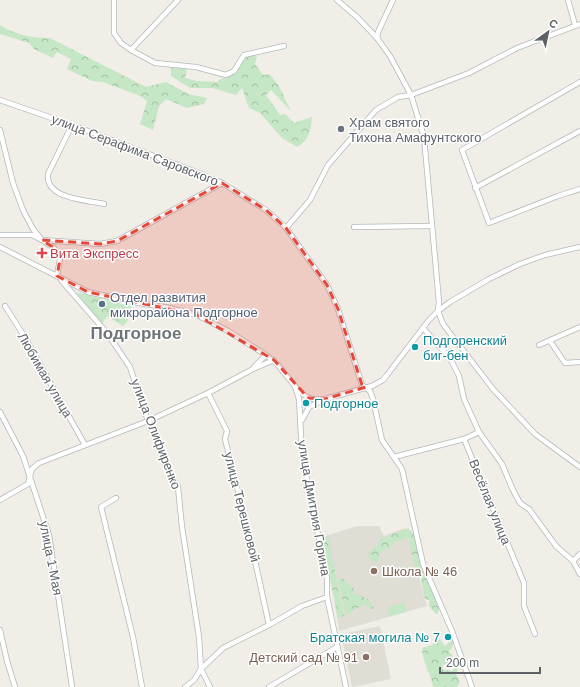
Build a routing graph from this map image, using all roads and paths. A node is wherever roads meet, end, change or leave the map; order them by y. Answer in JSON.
{"nodes":[{"id":1,"x":114,"y":0,"type":"edge"},
{"id":2,"x":178,"y":0,"type":"edge"},
{"id":3,"x":337,"y":0,"type":"edge"},
{"id":4,"x":393,"y":0,"type":"edge"},
{"id":5,"x":568,"y":0,"type":"edge"},
{"id":6,"x":577,"y":24,"type":"edge"},
{"id":7,"x":377,"y":38,"type":"junction"},
{"id":8,"x":284,"y":46,"type":"dead end"},
{"id":9,"x":131,"y":50,"type":"junction"},
{"id":10,"x":580,"y":82,"type":"edge"},
{"id":11,"x":411,"y":95,"type":"junction"},
{"id":12,"x":0,"y":100,"type":"edge"},
{"id":13,"x":72,"y":124,"type":"junction"},
{"id":14,"x":0,"y":130,"type":"edge"},
{"id":15,"x":580,"y":131,"type":"edge"},
{"id":16,"x":222,"y":183,"type":"junction"},
{"id":17,"x":475,"y":188,"type":"junction"},
{"id":18,"x":580,"y":189,"type":"edge"},
{"id":19,"x":104,"y":204,"type":"dead end"},
{"id":20,"x":431,"y":226,"type":"junction"},
{"id":21,"x":354,"y":227,"type":"dead end"},
{"id":22,"x":286,"y":228,"type":"junction"},
{"id":23,"x":0,"y":235,"type":"edge"},
{"id":24,"x":42,"y":240,"type":"junction"},
{"id":25,"x":580,"y":247,"type":"edge"},
{"id":26,"x":0,"y":248,"type":"edge"},
{"id":27,"x":57,"y":276,"type":"junction"},
{"id":28,"x":4,"y":306,"type":"dead end"},
{"id":29,"x":438,"y":311,"type":"junction"},
{"id":30,"x":580,"y":327,"type":"edge"},
{"id":31,"x":423,"y":328,"type":"junction"},
{"id":32,"x":550,"y":341,"type":"junction"},
{"id":33,"x":539,"y":345,"type":"dead end"},
{"id":34,"x":266,"y":355,"type":"junction"},
{"id":35,"x":274,"y":360,"type":"junction"},
{"id":36,"x":580,"y":362,"type":"edge"},
{"id":37,"x":253,"y":368,"type":"junction"},
{"id":38,"x":295,"y":386,"type":"junction"},
{"id":39,"x":366,"y":387,"type":"junction"},
{"id":40,"x":208,"y":394,"type":"junction"},
{"id":41,"x":308,"y":398,"type":"junction"},
{"id":42,"x":325,"y":399,"type":"junction"},
{"id":43,"x":300,"y":404,"type":"junction"},
{"id":44,"x":309,"y":407,"type":"junction"},
{"id":45,"x":0,"y":412,"type":"edge"},
{"id":46,"x":148,"y":421,"type":"junction"},
{"id":47,"x":301,"y":424,"type":"junction"},
{"id":48,"x":479,"y":432,"type":"junction"},
{"id":49,"x":464,"y":438,"type":"junction"},
{"id":50,"x":85,"y":445,"type":"junction"},
{"id":51,"x":394,"y":457,"type":"junction"},
{"id":52,"x":580,"y":467,"type":"edge"},
{"id":53,"x":30,"y":476,"type":"junction"},
{"id":54,"x":116,"y":498,"type":"dead end"},
{"id":55,"x":0,"y":500,"type":"edge"},
{"id":56,"x":580,"y":554,"type":"edge"},
{"id":57,"x":573,"y":561,"type":"junction"},
{"id":58,"x":580,"y":574,"type":"edge"},
{"id":59,"x":327,"y":597,"type":"junction"},
{"id":60,"x":269,"y":625,"type":"junction"},
{"id":61,"x":0,"y":630,"type":"edge"},
{"id":62,"x":535,"y":634,"type":"dead end"},
{"id":63,"x":337,"y":647,"type":"junction"},
{"id":64,"x":201,"y":669,"type":"junction"},
{"id":65,"x":15,"y":687,"type":"edge"},
{"id":66,"x":72,"y":687,"type":"edge"},
{"id":67,"x":142,"y":687,"type":"edge"},
{"id":68,"x":185,"y":687,"type":"edge"},
{"id":69,"x":210,"y":687,"type":"edge"},
{"id":70,"x":269,"y":687,"type":"edge"},
{"id":71,"x":346,"y":687,"type":"edge"},
{"id":72,"x":472,"y":687,"type":"edge"}],
"edges":[{"from":1,"to":9,"type":"street"},
{"from":2,"to":9,"type":"street"},
{"from":3,"to":7,"type":"street"},
{"from":4,"to":7,"type":"street"},
{"from":5,"to":6,"type":"street"},
{"from":6,"to":11,"type":"street"},
{"from":7,"to":11,"type":"street"},
{"from":8,"to":9,"type":"street"},
{"from":10,"to":17,"type":"street"},
{"from":11,"to":20,"type":"street"},
{"from":11,"to":22,"type":"street"},
{"from":12,"to":13,"type":"street","name":"улица Серафима Саровского"},
{"from":13,"to":16,"type":"street","name":"улица Серафима Саровского"},
{"from":13,"to":19,"type":"street"},
{"from":14,"to":24,"type":"street"},
{"from":15,"to":17,"type":"street"},
{"from":16,"to":22,"type":"street","name":"улица Серафима Саровского"},
{"from":16,"to":24,"type":"street"},
{"from":17,"to":18,"type":"street"},
{"from":20,"to":21,"type":"street"},
{"from":20,"to":29,"type":"street"},
{"from":22,"to":39,"type":"street","name":"улица Серафима Саровского"},
{"from":23,"to":24,"type":"street"},
{"from":24,"to":27,"type":"street"},
{"from":25,"to":29,"type":"street"},
{"from":26,"to":27,"type":"street"},
{"from":27,"to":34,"type":"street","name":"улица Дмитрия Горина"},
{"from":27,"to":46,"type":"street","name":"улица Олифиренко"},
{"from":28,"to":50,"type":"street","name":"Любимая улица"},
{"from":29,"to":31,"type":"street"},
{"from":29,"to":52,"type":"street"},
{"from":30,"to":32,"type":"street"},
{"from":31,"to":39,"type":"street"},
{"from":31,"to":48,"type":"street"},
{"from":32,"to":33,"type":"street"},
{"from":32,"to":36,"type":"street"},
{"from":34,"to":35,"type":"street","name":"улица Дмитрия Горина"},
{"from":34,"to":37,"type":"street"},
{"from":35,"to":37,"type":"street"},
{"from":35,"to":38,"type":"street","name":"улица Дмитрия Горина"},
{"from":37,"to":40,"type":"street"},
{"from":38,"to":41,"type":"street"},
{"from":38,"to":43,"type":"street","name":"улица Дмитрия Горина"},
{"from":39,"to":42,"type":"street"},
{"from":39,"to":51,"type":"street","name":"улица Серафима Саровского"},
{"from":40,"to":46,"type":"street"},
{"from":40,"to":60,"type":"street","name":"улица Терешковой"},
{"from":41,"to":42,"type":"street"},
{"from":41,"to":43,"type":"street"},
{"from":41,"to":44,"type":"street"},
{"from":42,"to":44,"type":"street"},
{"from":43,"to":44,"type":"street"},
{"from":43,"to":47,"type":"street","name":"улица Дмитрия Горина"},
{"from":44,"to":47,"type":"street"},
{"from":45,"to":53,"type":"street","name":"улица 1 Мая"},
{"from":46,"to":50,"type":"street"},
{"from":46,"to":64,"type":"street","name":"улица Олифиренко"},
{"from":47,"to":59,"type":"street","name":"улица Дмитрия Горина"},
{"from":48,"to":49,"type":"street"},
{"from":48,"to":57,"type":"street"},
{"from":49,"to":51,"type":"street"},
{"from":49,"to":62,"type":"street","name":"Весёлая улица"},
{"from":50,"to":53,"type":"street"},
{"from":51,"to":72,"type":"street","name":"улица Серафима Саровского"},
{"from":53,"to":55,"type":"street"},
{"from":53,"to":66,"type":"street","name":"улица 1 Мая"},
{"from":54,"to":67,"type":"street"},
{"from":56,"to":57,"type":"street"},
{"from":57,"to":58,"type":"street"},
{"from":59,"to":60,"type":"street"},
{"from":59,"to":63,"type":"street","name":"улица Дмитрия Горина"},
{"from":60,"to":64,"type":"street"},
{"from":61,"to":65,"type":"street"},
{"from":63,"to":70,"type":"street"},
{"from":63,"to":71,"type":"street","name":"улица Дмитрия Горина"},
{"from":64,"to":68,"type":"street"},
{"from":64,"to":69,"type":"street","name":"улица Олифиренко"}]}
